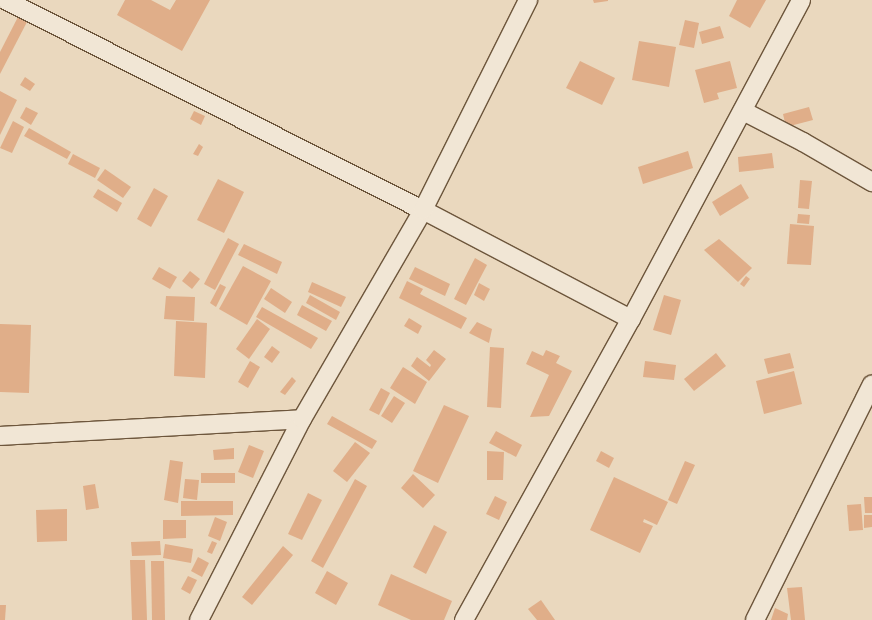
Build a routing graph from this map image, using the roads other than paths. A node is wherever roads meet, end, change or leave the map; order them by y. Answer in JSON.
{"nodes":[{"id":1,"x":5,"y":0,"type":"edge"},
{"id":2,"x":528,"y":0,"type":"edge"},
{"id":3,"x":801,"y":0,"type":"edge"},
{"id":4,"x":743,"y":111,"type":"junction"},
{"id":5,"x":872,"y":182,"type":"edge"},
{"id":6,"x":423,"y":210,"type":"junction"},
{"id":7,"x":631,"y":320,"type":"junction"},
{"id":8,"x":872,"y":384,"type":"edge"},
{"id":9,"x":865,"y":413,"type":"edge"},
{"id":10,"x":302,"y":420,"type":"junction"},
{"id":11,"x":0,"y":436,"type":"edge"},
{"id":12,"x":199,"y":620,"type":"edge"},
{"id":13,"x":464,"y":620,"type":"edge"},
{"id":14,"x":755,"y":620,"type":"edge"}],
"edges":[{"from":1,"to":6,"type":"street"},
{"from":2,"to":6,"type":"street"},
{"from":3,"to":4,"type":"street"},
{"from":4,"to":5,"type":"street"},
{"from":4,"to":7,"type":"street"},
{"from":6,"to":7,"type":"street"},
{"from":6,"to":10,"type":"street"},
{"from":7,"to":13,"type":"street"},
{"from":8,"to":9,"type":"street"},
{"from":9,"to":14,"type":"street"},
{"from":10,"to":11,"type":"street"},
{"from":10,"to":12,"type":"street"}]}
